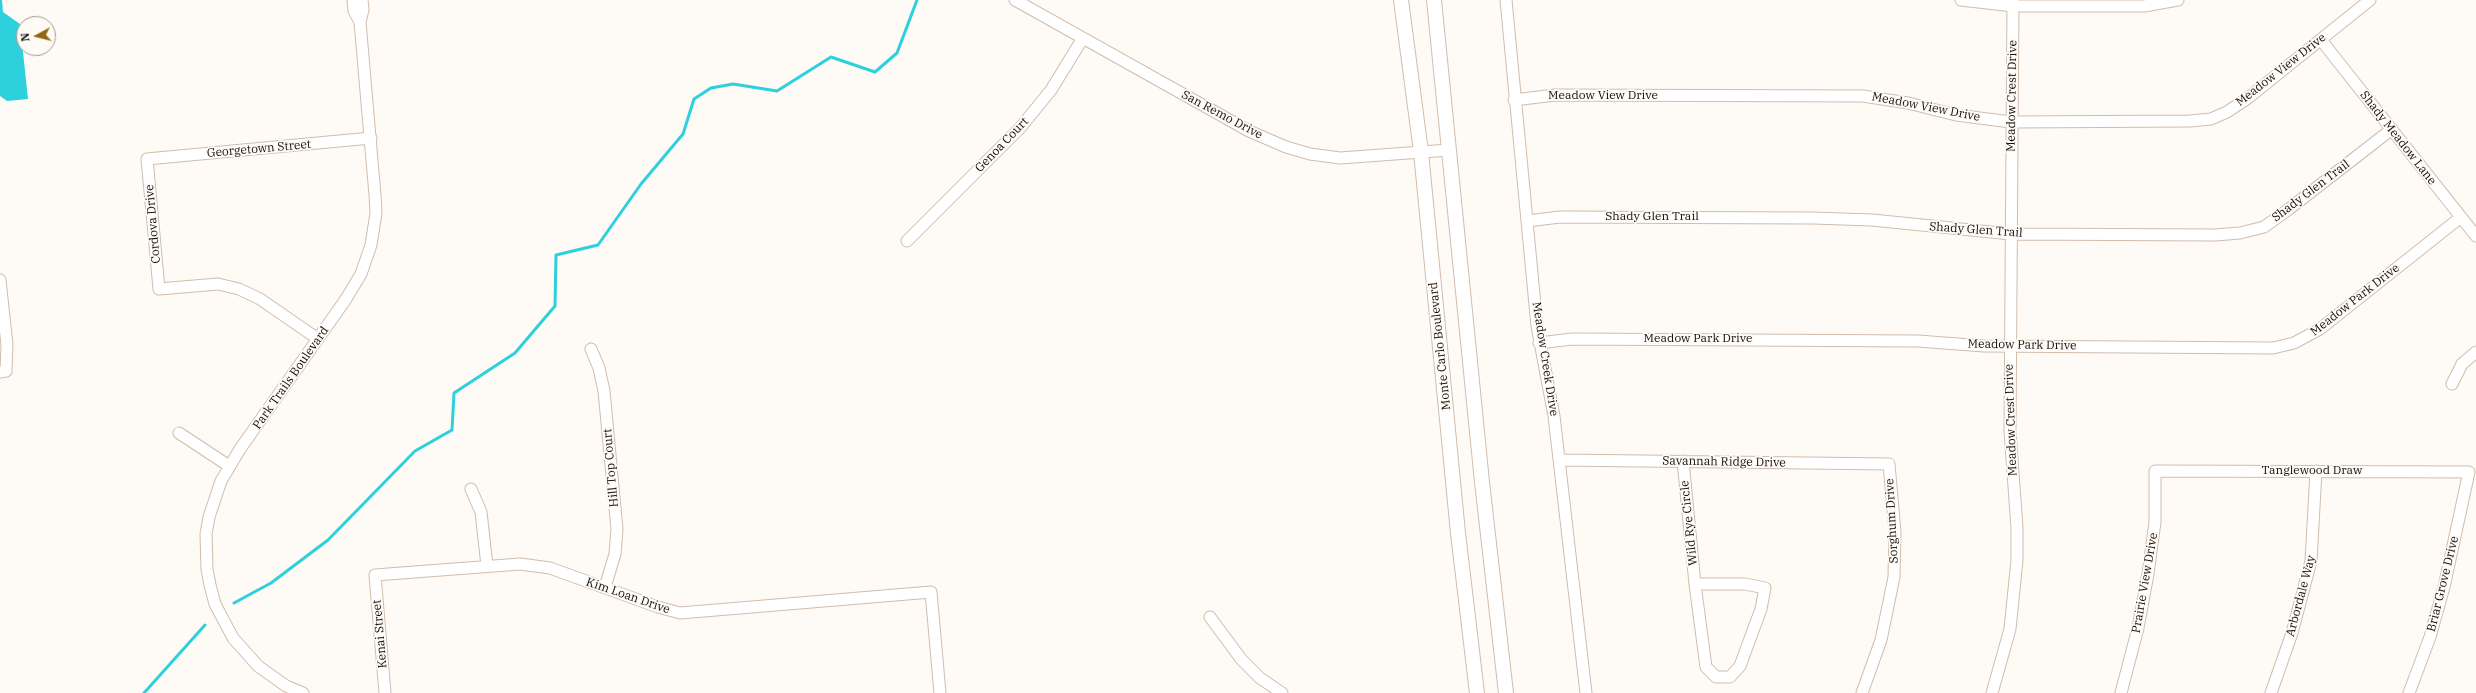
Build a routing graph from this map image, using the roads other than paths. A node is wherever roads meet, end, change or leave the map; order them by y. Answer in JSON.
{"nodes":[{"id":1,"x":353,"y":0,"type":"edge"},
{"id":2,"x":362,"y":0,"type":"edge"},
{"id":3,"x":1015,"y":0,"type":"edge"},
{"id":4,"x":1400,"y":0,"type":"edge"},
{"id":5,"x":1434,"y":0,"type":"edge"},
{"id":6,"x":1506,"y":0,"type":"edge"},
{"id":7,"x":1962,"y":0,"type":"edge"},
{"id":8,"x":2178,"y":0,"type":"edge"},
{"id":9,"x":2370,"y":0,"type":"edge"},
{"id":10,"x":2013,"y":3,"type":"edge"},
{"id":11,"x":2126,"y":3,"type":"edge"},
{"id":12,"x":360,"y":22,"type":"junction"},
{"id":13,"x":1083,"y":38,"type":"junction"},
{"id":14,"x":2321,"y":40,"type":"junction"},
{"id":15,"x":1514,"y":100,"type":"junction"},
{"id":16,"x":2012,"y":122,"type":"junction"},
{"id":17,"x":2392,"y":129,"type":"junction"},
{"id":18,"x":371,"y":138,"type":"junction"},
{"id":19,"x":1449,"y":150,"type":"junction"},
{"id":20,"x":1422,"y":152,"type":"junction"},
{"id":21,"x":147,"y":159,"type":"joint"},
{"id":22,"x":2461,"y":217,"type":"junction"},
{"id":23,"x":1527,"y":221,"type":"junction"},
{"id":24,"x":2010,"y":234,"type":"junction"},
{"id":25,"x":2476,"y":236,"type":"edge"},
{"id":26,"x":908,"y":241,"type":"dead end"},
{"id":27,"x":0,"y":280,"type":"edge"},
{"id":28,"x":318,"y":339,"type":"junction"},
{"id":29,"x":1539,"y":342,"type":"junction"},
{"id":30,"x":2009,"y":346,"type":"junction"},
{"id":31,"x":591,"y":349,"type":"dead end"},
{"id":32,"x":2476,"y":352,"type":"edge"},
{"id":33,"x":0,"y":372,"type":"edge"},
{"id":34,"x":2452,"y":384,"type":"dead end"},
{"id":35,"x":179,"y":433,"type":"dead end"},
{"id":36,"x":1560,"y":460,"type":"junction"},
{"id":37,"x":1683,"y":461,"type":"junction"},
{"id":38,"x":1889,"y":464,"type":"joint"},
{"id":39,"x":229,"y":466,"type":"junction"},
{"id":40,"x":2155,"y":471,"type":"joint"},
{"id":41,"x":2316,"y":471,"type":"junction"},
{"id":42,"x":2469,"y":472,"type":"joint"},
{"id":43,"x":471,"y":489,"type":"dead end"},
{"id":44,"x":487,"y":566,"type":"junction"},
{"id":45,"x":375,"y":575,"type":"joint"},
{"id":46,"x":1695,"y":584,"type":"junction"},
{"id":47,"x":605,"y":587,"type":"junction"},
{"id":48,"x":1210,"y":617,"type":"dead end"},
{"id":49,"x":302,"y":693,"type":"edge"},
{"id":50,"x":385,"y":693,"type":"edge"},
{"id":51,"x":940,"y":693,"type":"edge"},
{"id":52,"x":1282,"y":693,"type":"edge"},
{"id":53,"x":1477,"y":693,"type":"edge"},
{"id":54,"x":1506,"y":693,"type":"edge"},
{"id":55,"x":1586,"y":693,"type":"edge"},
{"id":56,"x":1862,"y":693,"type":"edge"},
{"id":57,"x":1992,"y":693,"type":"edge"},
{"id":58,"x":2121,"y":693,"type":"edge"},
{"id":59,"x":2271,"y":693,"type":"edge"},
{"id":60,"x":2409,"y":693,"type":"edge"}],
"edges":[{"from":1,"to":12,"type":"street","name":"Park Trails Boulevard"},
{"from":2,"to":12,"type":"street","name":"Park Trails Boulevard"},
{"from":3,"to":13,"type":"street","name":"San Remo Drive"},
{"from":4,"to":20,"type":"main road","name":"Monte Carlo Boulevard"},
{"from":5,"to":19,"type":"main road"},
{"from":6,"to":15,"type":"street","name":"Meadow Creek Drive"},
{"from":7,"to":10,"type":"street"},
{"from":8,"to":11,"type":"street"},
{"from":9,"to":14,"type":"street","name":"Meadow View Drive"},
{"from":10,"to":11,"type":"street"},
{"from":10,"to":16,"type":"street","name":"Meadow Crest Drive"},
{"from":12,"to":18,"type":"street","name":"Park Trails Boulevard"},
{"from":13,"to":20,"type":"street","name":"San Remo Drive"},
{"from":13,"to":26,"type":"street","name":"Genoa Court"},
{"from":14,"to":16,"type":"street","name":"Meadow View Drive"},
{"from":14,"to":17,"type":"street","name":"Shady Meadow Lane"},
{"from":15,"to":16,"type":"street","name":"Meadow View Drive"},
{"from":15,"to":23,"type":"street","name":"Meadow Creek Drive"},
{"from":16,"to":24,"type":"street","name":"Meadow Crest Drive"},
{"from":17,"to":22,"type":"street","name":"Shady Meadow Lane"},
{"from":17,"to":24,"type":"street","name":"Shady Glen Trail"},
{"from":18,"to":21,"type":"street","name":"Georgetown Street"},
{"from":18,"to":28,"type":"street","name":"Park Trails Boulevard"},
{"from":19,"to":20,"type":"street","name":"San Remo Drive"},
{"from":19,"to":54,"type":"main road"},
{"from":20,"to":53,"type":"main road","name":"Monte Carlo Boulevard"},
{"from":21,"to":28,"type":"street","name":"Cordova Drive"},
{"from":22,"to":25,"type":"street","name":"Shady Meadow Lane"},
{"from":22,"to":30,"type":"street","name":"Meadow Park Drive"},
{"from":23,"to":24,"type":"street","name":"Shady Glen Trail"},
{"from":23,"to":29,"type":"street","name":"Meadow Creek Drive"},
{"from":24,"to":30,"type":"street","name":"Meadow Crest Drive"},
{"from":27,"to":33,"type":"street"},
{"from":28,"to":39,"type":"street","name":"Park Trails Boulevard"},
{"from":29,"to":30,"type":"street","name":"Meadow Park Drive"},
{"from":29,"to":36,"type":"street","name":"Meadow Creek Drive"},
{"from":30,"to":57,"type":"street","name":"Meadow Crest Drive"},
{"from":31,"to":47,"type":"street","name":"Hill Top Court"},
{"from":32,"to":34,"type":"street"},
{"from":35,"to":39,"type":"street"},
{"from":36,"to":37,"type":"street","name":"Savannah Ridge Drive"},
{"from":36,"to":55,"type":"street","name":"Meadow Creek Drive"},
{"from":37,"to":38,"type":"street","name":"Savannah Ridge Drive"},
{"from":37,"to":46,"type":"street","name":"Wild Rye Circle"},
{"from":38,"to":56,"type":"street","name":"Sorghum Drive"},
{"from":39,"to":49,"type":"street","name":"Park Trails Boulevard"},
{"from":40,"to":41,"type":"street","name":"Tanglewood Draw"},
{"from":40,"to":58,"type":"street","name":"Prairie View Drive"},
{"from":41,"to":42,"type":"street","name":"Tanglewood Draw"},
{"from":41,"to":59,"type":"street","name":"Arbordale Way"},
{"from":42,"to":60,"type":"street","name":"Briar Grove Drive"},
{"from":43,"to":44,"type":"street"},
{"from":44,"to":45,"type":"street","name":"Kim Loan Drive"},
{"from":44,"to":47,"type":"street","name":"Kim Loan Drive"},
{"from":45,"to":50,"type":"street","name":"Kenai Street"},
{"from":46,"to":46,"type":"street","name":"Wild Rye Circle"},
{"from":47,"to":51,"type":"street","name":"Kim Loan Drive"},
{"from":48,"to":52,"type":"street"}]}
